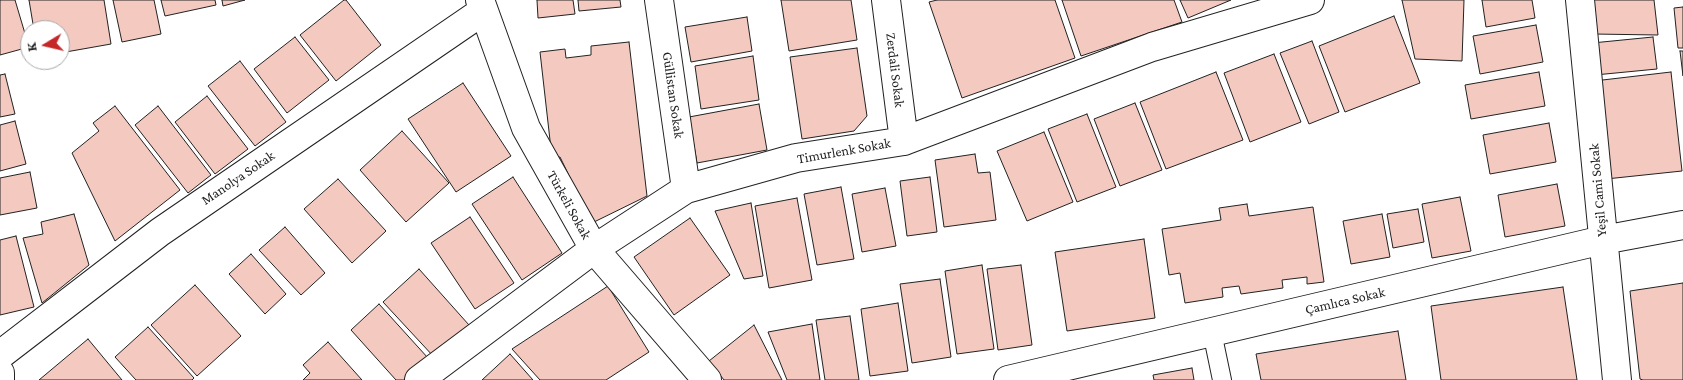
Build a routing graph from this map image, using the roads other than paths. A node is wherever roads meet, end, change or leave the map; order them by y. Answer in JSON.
{"nodes":[{"id":1,"x":660,"y":0,"type":"edge"},
{"id":2,"x":886,"y":0,"type":"edge"},
{"id":3,"x":1310,"y":0,"type":"edge"},
{"id":4,"x":1580,"y":0,"type":"edge"},
{"id":5,"x":482,"y":5,"type":"edge"},
{"id":6,"x":904,"y":141,"type":"junction"},
{"id":7,"x":686,"y":189,"type":"junction"},
{"id":8,"x":1683,"y":225,"type":"edge"},
{"id":9,"x":1603,"y":240,"type":"junction"},
{"id":10,"x":594,"y":249,"type":"junction"},
{"id":11,"x":1212,"y":332,"type":"junction"},
{"id":12,"x":0,"y":355,"type":"edge"},
{"id":13,"x":0,"y":374,"type":"edge"},
{"id":14,"x":0,"y":380,"type":"edge"},
{"id":15,"x":419,"y":380,"type":"edge"},
{"id":16,"x":707,"y":380,"type":"edge"},
{"id":17,"x":1008,"y":380,"type":"edge"},
{"id":18,"x":1222,"y":380,"type":"edge"},
{"id":19,"x":1617,"y":380,"type":"edge"}],
"edges":[{"from":1,"to":7,"type":"street","name":"Güllistan Sokak"},
{"from":2,"to":6,"type":"street","name":"Zerdali Sokak"},
{"from":3,"to":6,"type":"street","name":"Timurlenk Sokak"},
{"from":4,"to":9,"type":"street","name":"Yeşil Cami Sokak"},
{"from":5,"to":10,"type":"street","name":"Türkeli Sokak"},
{"from":5,"to":12,"type":"street","name":"Manolya Sokak"},
{"from":6,"to":7,"type":"street","name":"Timurlenk Sokak"},
{"from":7,"to":10,"type":"street","name":"Timurlenk Sokak"},
{"from":8,"to":9,"type":"street","name":"Çamlıca Sokak"},
{"from":9,"to":11,"type":"street","name":"Çamlıca Sokak"},
{"from":9,"to":19,"type":"street","name":"Yeşil Cami Sokak"},
{"from":10,"to":15,"type":"street","name":"Timurlenk Sokak"},
{"from":10,"to":16,"type":"street","name":"Türkeli Sokak"},
{"from":11,"to":17,"type":"street","name":"Çamlıca Sokak"},
{"from":11,"to":18,"type":"lane"},
{"from":13,"to":14,"type":"street"}]}
